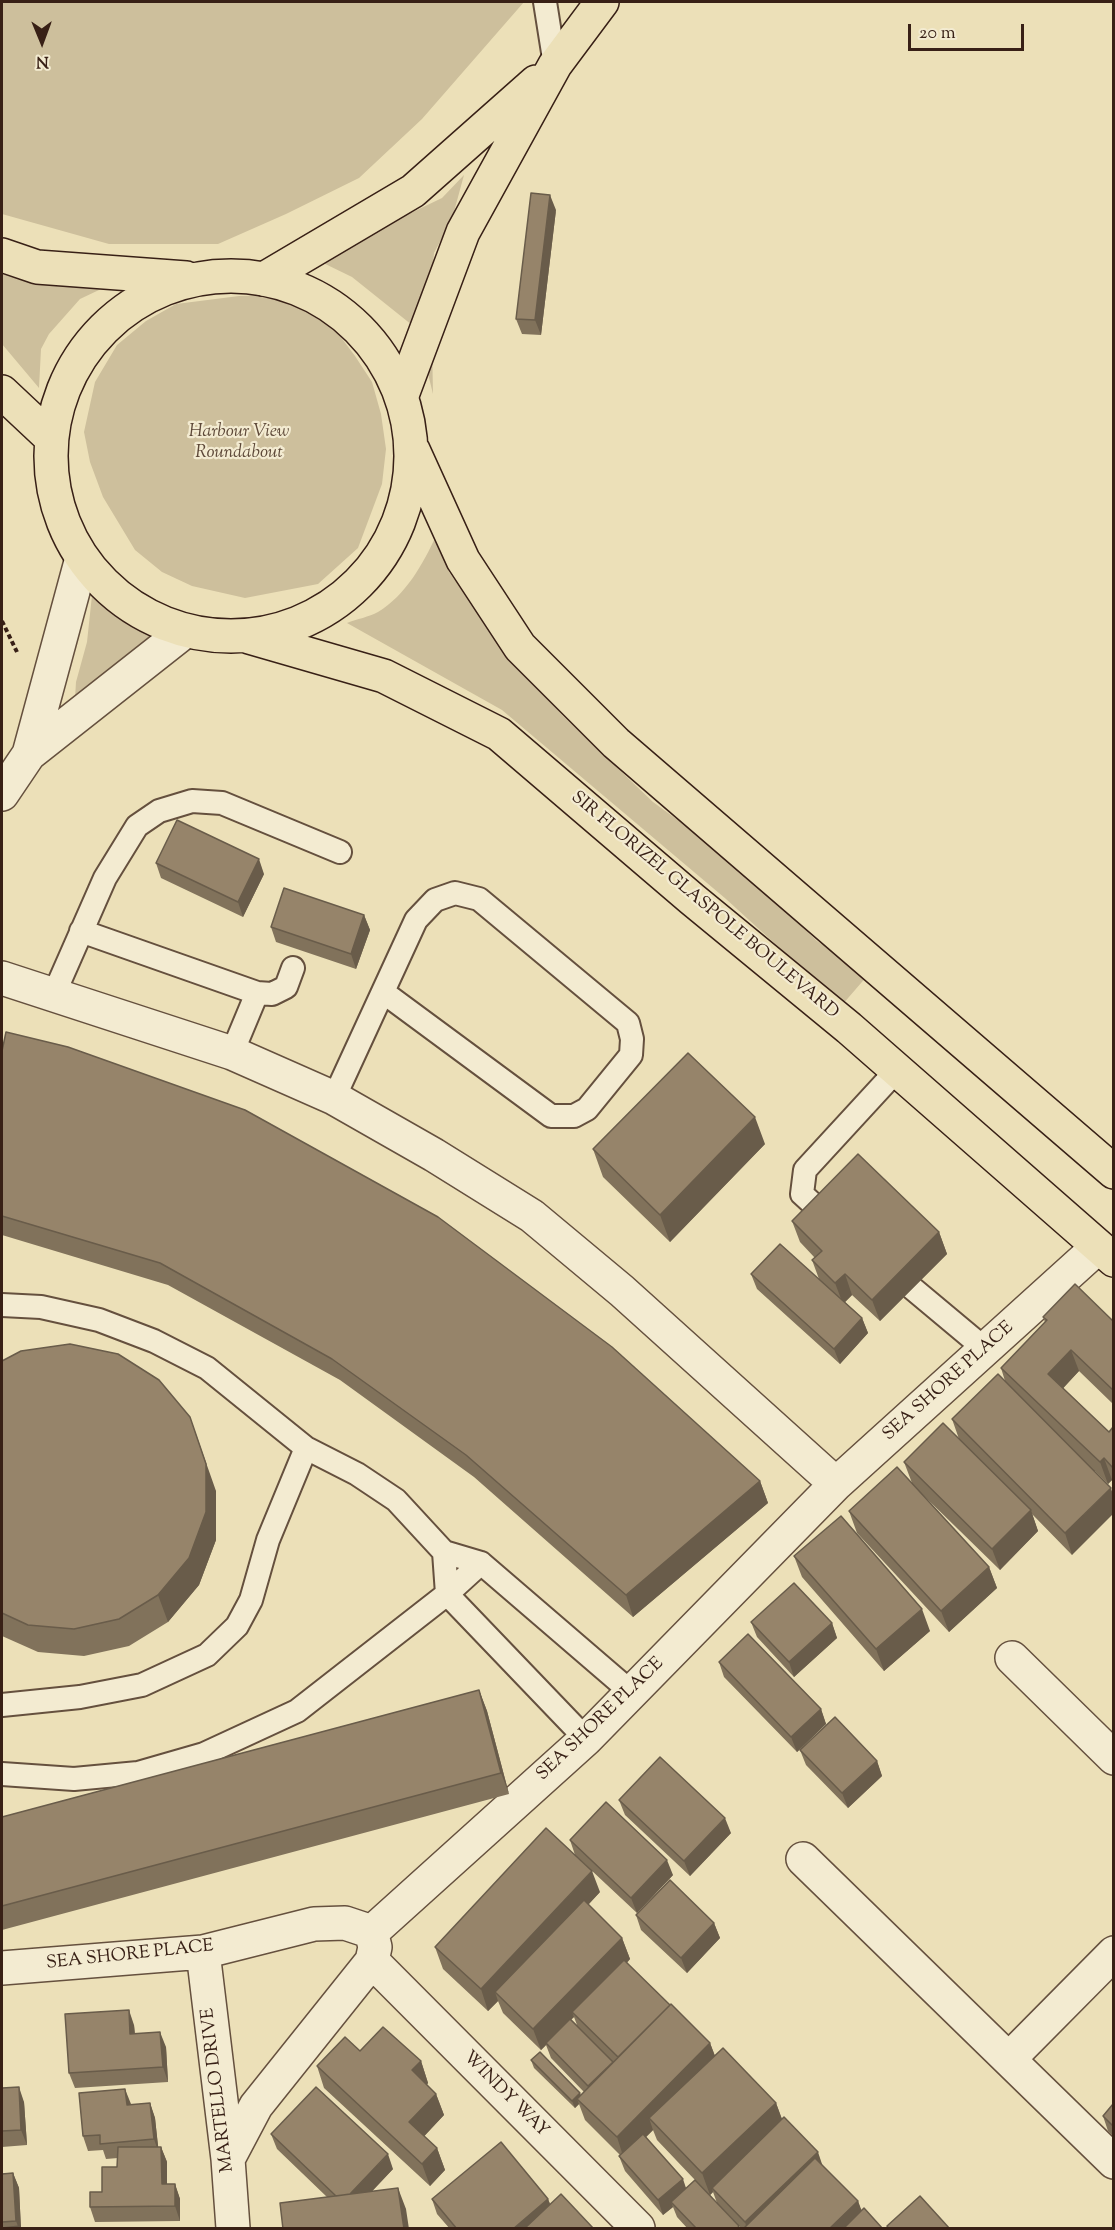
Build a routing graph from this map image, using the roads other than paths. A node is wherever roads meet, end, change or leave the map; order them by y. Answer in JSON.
{"nodes":[{"id":1,"x":545,"y":2,"type":"edge"},
{"id":2,"x":602,"y":2,"type":"edge"},
{"id":3,"x":555,"y":64,"type":"junction"},
{"id":4,"x":2,"y":255,"type":"edge"},
{"id":5,"x":197,"y":279,"type":"junction"},
{"id":6,"x":264,"y":279,"type":"junction"},
{"id":7,"x":2,"y":392,"type":"edge"},
{"id":8,"x":402,"y":395,"type":"junction"},
{"id":9,"x":51,"y":438,"type":"junction"},
{"id":10,"x":413,"y":450,"type":"junction"},
{"id":11,"x":82,"y":558,"type":"junction"},
{"id":12,"x":185,"y":631,"type":"junction"},
{"id":13,"x":245,"y":636,"type":"junction"},
{"id":14,"x":29,"y":754,"type":"junction"},
{"id":15,"x":2,"y":794,"type":"edge"},
{"id":16,"x":340,"y":852,"type":"dead end"},
{"id":17,"x":81,"y":931,"type":"junction"},
{"id":18,"x":293,"y":968,"type":"dead end"},
{"id":19,"x":2,"y":978,"type":"edge"},
{"id":20,"x":382,"y":992,"type":"junction"},
{"id":21,"x":257,"y":993,"type":"junction"},
{"id":22,"x":54,"y":994,"type":"junction"},
{"id":23,"x":232,"y":1053,"type":"junction"},
{"id":24,"x":897,"y":1070,"type":"junction"},
{"id":25,"x":334,"y":1098,"type":"junction"},
{"id":26,"x":1113,"y":1172,"type":"edge"},
{"id":27,"x":826,"y":1216,"type":"edge"},
{"id":28,"x":1106,"y":1253,"type":"edge"},
{"id":29,"x":912,"y":1288,"type":"edge"},
{"id":30,"x":2,"y":1305,"type":"edge"},
{"id":31,"x":985,"y":1349,"type":"junction"},
{"id":32,"x":306,"y":1448,"type":"junction"},
{"id":33,"x":836,"y":1484,"type":"junction"},
{"id":34,"x":444,"y":1552,"type":"junction"},
{"id":35,"x":481,"y":1563,"type":"junction"},
{"id":36,"x":447,"y":1594,"type":"junction"},
{"id":37,"x":1012,"y":1658,"type":"dead end"},
{"id":38,"x":631,"y":1692,"type":"junction"},
{"id":39,"x":2,"y":1705,"type":"edge"},
{"id":40,"x":586,"y":1738,"type":"junction"},
{"id":41,"x":1113,"y":1758,"type":"edge"},
{"id":42,"x":2,"y":1774,"type":"edge"},
{"id":43,"x":803,"y":1859,"type":"dead end"},
{"id":44,"x":372,"y":1946,"type":"junction"},
{"id":45,"x":203,"y":1952,"type":"junction"},
{"id":46,"x":1113,"y":1953,"type":"edge"},
{"id":47,"x":2,"y":1968,"type":"edge"},
{"id":48,"x":1009,"y":2059,"type":"junction"},
{"id":49,"x":228,"y":2159,"type":"junction"},
{"id":50,"x":1113,"y":2162,"type":"edge"},
{"id":51,"x":232,"y":2229,"type":"edge"},
{"id":52,"x":638,"y":2229,"type":"edge"}],
"edges":[{"from":1,"to":3,"type":"lane"},
{"from":2,"to":3,"type":"main road"},
{"from":3,"to":6,"type":"main road"},
{"from":3,"to":8,"type":"main road"},
{"from":4,"to":5,"type":"main road"},
{"from":5,"to":6,"type":"main road"},
{"from":5,"to":9,"type":"main road"},
{"from":6,"to":8,"type":"main road"},
{"from":7,"to":9,"type":"main road"},
{"from":8,"to":10,"type":"main road"},
{"from":9,"to":11,"type":"main road"},
{"from":10,"to":13,"type":"main road"},
{"from":10,"to":26,"type":"main road"},
{"from":11,"to":12,"type":"main road"},
{"from":11,"to":14,"type":"street"},
{"from":12,"to":13,"type":"main road"},
{"from":12,"to":14,"type":"street"},
{"from":13,"to":24,"type":"main road","name":"SIR FLORIZEL GLASPOLE BOULEVARD"},
{"from":14,"to":15,"type":"street"},
{"from":16,"to":17,"type":"lane"},
{"from":17,"to":21,"type":"lane"},
{"from":17,"to":22,"type":"lane"},
{"from":18,"to":21,"type":"lane"},
{"from":19,"to":22,"type":"street"},
{"from":20,"to":20,"type":"lane"},
{"from":20,"to":25,"type":"lane"},
{"from":21,"to":23,"type":"lane"},
{"from":22,"to":23,"type":"street"},
{"from":23,"to":25,"type":"street"},
{"from":24,"to":27,"type":"lane"},
{"from":24,"to":28,"type":"main road","name":"SIR FLORIZEL GLASPOLE BOULEVARD"},
{"from":25,"to":33,"type":"street"},
{"from":28,"to":31,"type":"street","name":"SEA SHORE PLACE"},
{"from":29,"to":31,"type":"lane"},
{"from":30,"to":32,"type":"lane"},
{"from":31,"to":33,"type":"street","name":"SEA SHORE PLACE"},
{"from":32,"to":34,"type":"lane"},
{"from":32,"to":39,"type":"lane"},
{"from":33,"to":38,"type":"street","name":"SEA SHORE PLACE"},
{"from":34,"to":35,"type":"lane"},
{"from":34,"to":36,"type":"lane"},
{"from":35,"to":36,"type":"lane"},
{"from":35,"to":38,"type":"lane"},
{"from":36,"to":40,"type":"lane"},
{"from":36,"to":42,"type":"lane"},
{"from":37,"to":41,"type":"street"},
{"from":38,"to":40,"type":"street","name":"SEA SHORE PLACE"},
{"from":40,"to":44,"type":"street","name":"SEA SHORE PLACE"},
{"from":43,"to":48,"type":"street"},
{"from":44,"to":45,"type":"street","name":"SEA SHORE PLACE"},
{"from":44,"to":49,"type":"street"},
{"from":44,"to":52,"type":"street","name":"WINDY WAY"},
{"from":45,"to":47,"type":"street","name":"SEA SHORE PLACE"},
{"from":45,"to":49,"type":"street","name":"MARTELLO DRIVE"},
{"from":46,"to":48,"type":"street"},
{"from":48,"to":50,"type":"street"},
{"from":49,"to":51,"type":"street","name":"MARTELLO DRIVE"}]}
